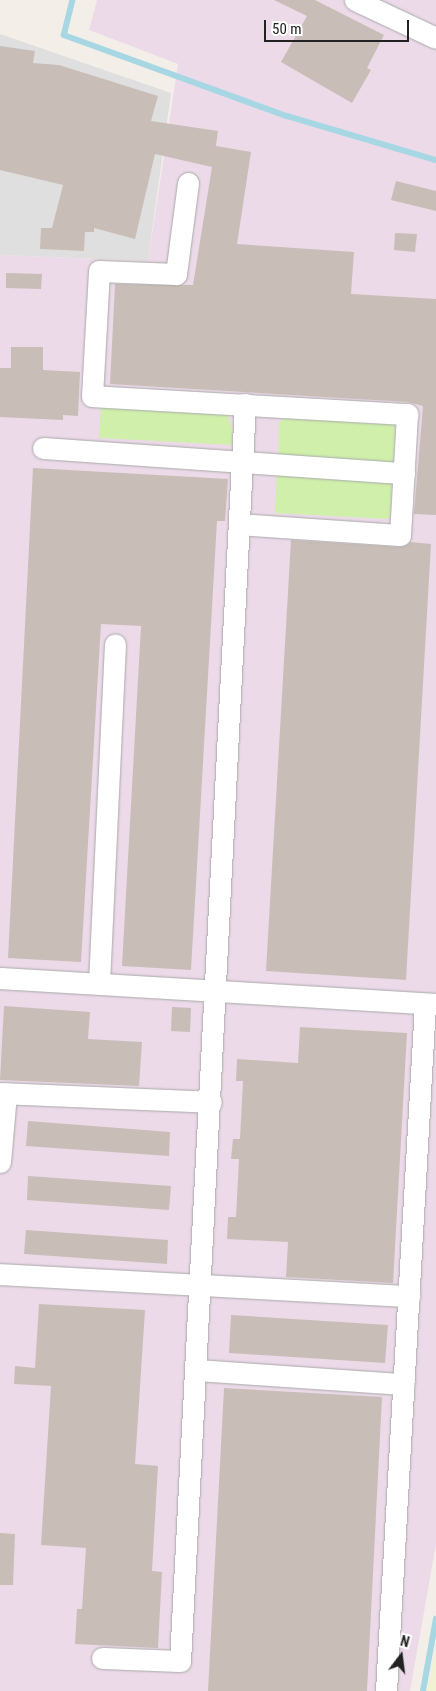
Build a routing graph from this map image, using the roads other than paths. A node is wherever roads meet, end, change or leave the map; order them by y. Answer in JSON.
{"nodes":[{"id":1,"x":354,"y":0,"type":"edge"},
{"id":2,"x":436,"y":38,"type":"edge"},
{"id":3,"x":188,"y":183,"type":"dead end"},
{"id":4,"x":246,"y":404,"type":"junction"},
{"id":5,"x":43,"y":448,"type":"dead end"},
{"id":6,"x":243,"y":463,"type":"junction"},
{"id":7,"x":404,"y":473,"type":"junction"},
{"id":8,"x":240,"y":524,"type":"junction"},
{"id":9,"x":115,"y":644,"type":"dead end"},
{"id":10,"x":0,"y":978,"type":"edge"},
{"id":11,"x":99,"y":983,"type":"junction"},
{"id":12,"x":217,"y":991,"type":"junction"},
{"id":13,"x":430,"y":1004,"type":"edge"},
{"id":14,"x":3,"y":1093,"type":"edge"},
{"id":15,"x":211,"y":1102,"type":"junction"},
{"id":16,"x":0,"y":1162,"type":"edge"},
{"id":17,"x":0,"y":1274,"type":"edge"},
{"id":18,"x":201,"y":1283,"type":"junction"},
{"id":19,"x":409,"y":1296,"type":"junction"},
{"id":20,"x":196,"y":1370,"type":"junction"},
{"id":21,"x":404,"y":1384,"type":"junction"},
{"id":22,"x":102,"y":1658,"type":"dead end"},
{"id":23,"x":386,"y":1691,"type":"edge"}],
"edges":[{"from":1,"to":2,"type":"street"},
{"from":3,"to":4,"type":"street"},
{"from":4,"to":6,"type":"street"},
{"from":4,"to":7,"type":"street"},
{"from":5,"to":6,"type":"street"},
{"from":6,"to":7,"type":"street"},
{"from":6,"to":8,"type":"street"},
{"from":7,"to":8,"type":"street"},
{"from":8,"to":12,"type":"street"},
{"from":9,"to":11,"type":"street"},
{"from":10,"to":11,"type":"street"},
{"from":11,"to":12,"type":"street"},
{"from":12,"to":13,"type":"street"},
{"from":12,"to":15,"type":"street"},
{"from":13,"to":19,"type":"street"},
{"from":14,"to":15,"type":"street"},
{"from":14,"to":16,"type":"street"},
{"from":15,"to":18,"type":"street"},
{"from":17,"to":18,"type":"street"},
{"from":18,"to":19,"type":"street"},
{"from":18,"to":20,"type":"street"},
{"from":19,"to":21,"type":"street"},
{"from":20,"to":21,"type":"street"},
{"from":20,"to":22,"type":"street"},
{"from":21,"to":23,"type":"street"}]}
